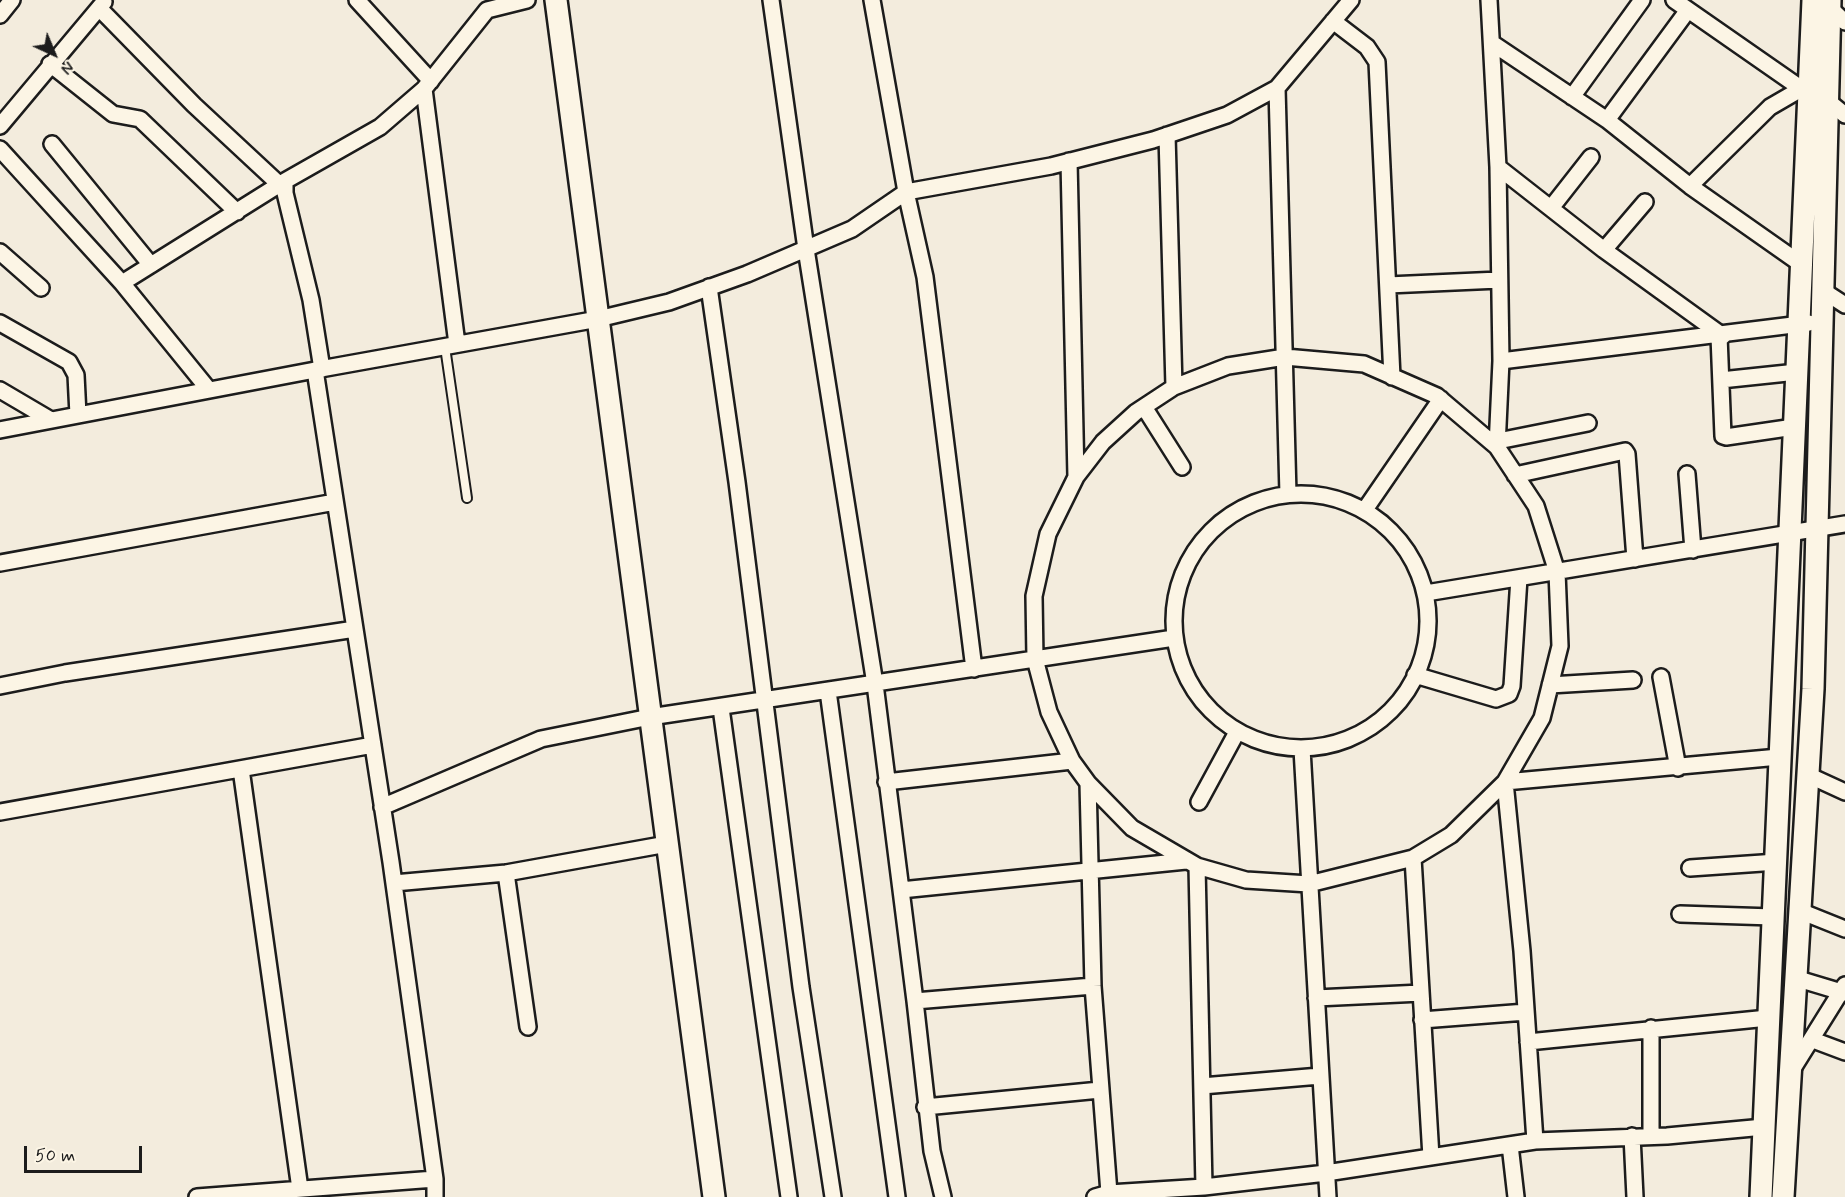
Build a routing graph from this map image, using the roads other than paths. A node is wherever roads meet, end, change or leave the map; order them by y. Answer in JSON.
{"nodes":[{"id":1,"x":12,"y":0,"type":"edge"},
{"id":2,"x":357,"y":0,"type":"edge"},
{"id":3,"x":527,"y":0,"type":"edge"},
{"id":4,"x":556,"y":0,"type":"edge"},
{"id":5,"x":771,"y":0,"type":"edge"},
{"id":6,"x":872,"y":0,"type":"edge"},
{"id":7,"x":1351,"y":0,"type":"edge"},
{"id":8,"x":1489,"y":0,"type":"edge"},
{"id":9,"x":1642,"y":0,"type":"edge"},
{"id":10,"x":1674,"y":0,"type":"edge"},
{"id":11,"x":102,"y":4,"type":"edge"},
{"id":12,"x":1830,"y":7,"type":"edge"},
{"id":13,"x":1688,"y":10,"type":"junction"},
{"id":14,"x":0,"y":15,"type":"edge"},
{"id":15,"x":1333,"y":21,"type":"junction"},
{"id":16,"x":1492,"y":43,"type":"junction"},
{"id":17,"x":50,"y":64,"type":"junction"},
{"id":18,"x":427,"y":85,"type":"junction"},
{"id":19,"x":1278,"y":88,"type":"junction"},
{"id":20,"x":1572,"y":97,"type":"junction"},
{"id":21,"x":1820,"y":101,"type":"edge"},
{"id":22,"x":1607,"y":120,"type":"junction"},
{"id":23,"x":0,"y":126,"type":"edge"},
{"id":24,"x":1167,"y":135,"type":"junction"},
{"id":25,"x":52,"y":144,"type":"dead end"},
{"id":26,"x":0,"y":149,"type":"edge"},
{"id":27,"x":1591,"y":157,"type":"dead end"},
{"id":28,"x":1069,"y":161,"type":"junction"},
{"id":29,"x":1498,"y":167,"type":"junction"},
{"id":30,"x":282,"y":183,"type":"junction"},
{"id":31,"x":1690,"y":186,"type":"junction"},
{"id":32,"x":906,"y":192,"type":"junction"},
{"id":33,"x":1645,"y":202,"type":"dead end"},
{"id":34,"x":1551,"y":208,"type":"junction"},
{"id":35,"x":237,"y":212,"type":"junction"},
{"id":36,"x":806,"y":249,"type":"junction"},
{"id":37,"x":1604,"y":250,"type":"junction"},
{"id":38,"x":0,"y":252,"type":"edge"},
{"id":39,"x":1801,"y":264,"type":"junction"},
{"id":40,"x":151,"y":265,"type":"junction"},
{"id":41,"x":1499,"y":280,"type":"junction"},
{"id":42,"x":122,"y":283,"type":"junction"},
{"id":43,"x":1388,"y":285,"type":"junction"},
{"id":44,"x":709,"y":287,"type":"junction"},
{"id":45,"x":41,"y":288,"type":"dead end"},
{"id":46,"x":1822,"y":290,"type":"junction"},
{"id":47,"x":1845,"y":305,"type":"edge"},
{"id":48,"x":598,"y":319,"type":"junction"},
{"id":49,"x":1821,"y":321,"type":"junction"},
{"id":50,"x":0,"y":323,"type":"edge"},
{"id":51,"x":1798,"y":325,"type":"junction"},
{"id":52,"x":1721,"y":336,"type":"junction"},
{"id":53,"x":451,"y":346,"type":"junction"},
{"id":54,"x":1285,"y":357,"type":"junction"},
{"id":55,"x":1501,"y":361,"type":"junction"},
{"id":56,"x":318,"y":370,"type":"junction"},
{"id":57,"x":1797,"y":372,"type":"junction"},
{"id":58,"x":1392,"y":376,"type":"junction"},
{"id":59,"x":1720,"y":380,"type":"junction"},
{"id":60,"x":1174,"y":387,"type":"junction"},
{"id":61,"x":0,"y":390,"type":"edge"},
{"id":62,"x":208,"y":390,"type":"junction"},
{"id":63,"x":1442,"y":399,"type":"junction"},
{"id":64,"x":1144,"y":407,"type":"junction"},
{"id":65,"x":78,"y":415,"type":"junction"},
{"id":66,"x":51,"y":420,"type":"junction"},
{"id":67,"x":1588,"y":423,"type":"dead end"},
{"id":68,"x":1794,"y":427,"type":"junction"},
{"id":69,"x":0,"y":430,"type":"edge"},
{"id":70,"x":1498,"y":444,"type":"junction"},
{"id":71,"x":1182,"y":468,"type":"dead end"},
{"id":72,"x":1687,"y":474,"type":"dead end"},
{"id":73,"x":1515,"y":475,"type":"junction"},
{"id":74,"x":1076,"y":477,"type":"junction"},
{"id":75,"x":1288,"y":494,"type":"junction"},
{"id":76,"x":467,"y":498,"type":"dead end"},
{"id":77,"x":335,"y":502,"type":"junction"},
{"id":78,"x":1364,"y":511,"type":"junction"},
{"id":79,"x":1845,"y":524,"type":"edge"},
{"id":80,"x":1816,"y":530,"type":"junction"},
{"id":81,"x":1790,"y":534,"type":"junction"},
{"id":82,"x":1693,"y":550,"type":"junction"},
{"id":83,"x":1635,"y":559,"type":"junction"},
{"id":84,"x":0,"y":563,"type":"edge"},
{"id":85,"x":1557,"y":572,"type":"junction"},
{"id":86,"x":1519,"y":578,"type":"junction"},
{"id":87,"x":1426,"y":593,"type":"junction"},
{"id":88,"x":355,"y":629,"type":"junction"},
{"id":89,"x":1173,"y":638,"type":"junction"},
{"id":90,"x":1035,"y":659,"type":"junction"},
{"id":91,"x":974,"y":669,"type":"junction"},
{"id":92,"x":1415,"y":675,"type":"junction"},
{"id":93,"x":1661,"y":677,"type":"dead end"},
{"id":94,"x":1633,"y":680,"type":"dead end"},
{"id":95,"x":875,"y":684,"type":"junction"},
{"id":96,"x":1550,"y":685,"type":"junction"},
{"id":97,"x":0,"y":686,"type":"edge"},
{"id":98,"x":828,"y":691,"type":"junction"},
{"id":99,"x":763,"y":701,"type":"junction"},
{"id":100,"x":721,"y":708,"type":"junction"},
{"id":101,"x":650,"y":717,"type":"junction"},
{"id":102,"x":1237,"y":732,"type":"junction"},
{"id":103,"x":373,"y":745,"type":"junction"},
{"id":104,"x":1302,"y":749,"type":"junction"},
{"id":105,"x":1072,"y":761,"type":"junction"},
{"id":106,"x":1779,"y":764,"type":"junction"},
{"id":107,"x":1678,"y":768,"type":"junction"},
{"id":108,"x":241,"y":769,"type":"junction"},
{"id":109,"x":1808,"y":772,"type":"junction"},
{"id":110,"x":1505,"y":782,"type":"junction"},
{"id":111,"x":886,"y":783,"type":"junction"},
{"id":112,"x":1088,"y":783,"type":"junction"},
{"id":113,"x":1845,"y":792,"type":"edge"},
{"id":114,"x":1199,"y":802,"type":"dead end"},
{"id":115,"x":382,"y":807,"type":"junction"},
{"id":116,"x":0,"y":812,"type":"edge"},
{"id":117,"x":667,"y":844,"type":"junction"},
{"id":118,"x":1413,"y":858,"type":"junction"},
{"id":119,"x":1777,"y":862,"type":"junction"},
{"id":120,"x":1191,"y":864,"type":"junction"},
{"id":121,"x":1690,"y":868,"type":"dead end"},
{"id":122,"x":1089,"y":871,"type":"junction"},
{"id":123,"x":506,"y":873,"type":"junction"},
{"id":124,"x":394,"y":883,"type":"junction"},
{"id":125,"x":1309,"y":884,"type":"junction"},
{"id":126,"x":901,"y":890,"type":"junction"},
{"id":127,"x":1800,"y":911,"type":"junction"},
{"id":128,"x":1680,"y":914,"type":"dead end"},
{"id":129,"x":1773,"y":917,"type":"junction"},
{"id":130,"x":1845,"y":929,"type":"edge"},
{"id":131,"x":1795,"y":978,"type":"junction"},
{"id":132,"x":1093,"y":986,"type":"junction"},
{"id":133,"x":1844,"y":990,"type":"edge"},
{"id":134,"x":1421,"y":993,"type":"junction"},
{"id":135,"x":1316,"y":998,"type":"junction"},
{"id":136,"x":915,"y":1001,"type":"junction"},
{"id":137,"x":1526,"y":1012,"type":"junction"},
{"id":138,"x":1767,"y":1018,"type":"junction"},
{"id":139,"x":1422,"y":1020,"type":"junction"},
{"id":140,"x":528,"y":1028,"type":"dead end"},
{"id":141,"x":1651,"y":1028,"type":"junction"},
{"id":142,"x":1813,"y":1040,"type":"junction"},
{"id":143,"x":1528,"y":1042,"type":"junction"},
{"id":144,"x":1845,"y":1052,"type":"edge"},
{"id":145,"x":1792,"y":1070,"type":"junction"},
{"id":146,"x":1320,"y":1076,"type":"junction"},
{"id":147,"x":1202,"y":1086,"type":"junction"},
{"id":148,"x":1100,"y":1090,"type":"junction"},
{"id":149,"x":925,"y":1107,"type":"junction"},
{"id":150,"x":1764,"y":1127,"type":"junction"},
{"id":151,"x":1632,"y":1136,"type":"junction"},
{"id":152,"x":1651,"y":1136,"type":"junction"},
{"id":153,"x":1535,"y":1141,"type":"junction"},
{"id":154,"x":1510,"y":1145,"type":"junction"},
{"id":155,"x":1431,"y":1157,"type":"junction"},
{"id":156,"x":1326,"y":1173,"type":"junction"},
{"id":157,"x":435,"y":1179,"type":"junction"},
{"id":158,"x":1204,"y":1187,"type":"junction"},
{"id":159,"x":300,"y":1189,"type":"junction"},
{"id":160,"x":1243,"y":1190,"type":"edge"},
{"id":161,"x":318,"y":1193,"type":"edge"},
{"id":162,"x":1102,"y":1195,"type":"edge"},
{"id":163,"x":233,"y":1196,"type":"edge"},
{"id":164,"x":197,"y":1197,"type":"edge"},
{"id":165,"x":435,"y":1197,"type":"edge"},
{"id":166,"x":714,"y":1197,"type":"edge"},
{"id":167,"x":789,"y":1197,"type":"edge"},
{"id":168,"x":833,"y":1197,"type":"edge"},
{"id":169,"x":897,"y":1197,"type":"edge"},
{"id":170,"x":943,"y":1197,"type":"edge"},
{"id":171,"x":1328,"y":1197,"type":"edge"},
{"id":172,"x":1516,"y":1197,"type":"edge"},
{"id":173,"x":1635,"y":1197,"type":"edge"},
{"id":174,"x":1761,"y":1197,"type":"edge"},
{"id":175,"x":1783,"y":1197,"type":"edge"}],
"edges":[{"from":1,"to":14,"type":"street"},
{"from":2,"to":18,"type":"street"},
{"from":3,"to":18,"type":"street"},
{"from":4,"to":48,"type":"street"},
{"from":5,"to":36,"type":"street"},
{"from":6,"to":32,"type":"street"},
{"from":7,"to":15,"type":"street"},
{"from":8,"to":16,"type":"street"},
{"from":9,"to":20,"type":"street"},
{"from":10,"to":13,"type":"street"},
{"from":11,"to":17,"type":"street"},
{"from":11,"to":30,"type":"street"},
{"from":12,"to":21,"type":"street"},
{"from":13,"to":21,"type":"street"},
{"from":13,"to":22,"type":"street"},
{"from":15,"to":19,"type":"street"},
{"from":15,"to":43,"type":"street"},
{"from":16,"to":20,"type":"street"},
{"from":16,"to":29,"type":"street"},
{"from":17,"to":23,"type":"street"},
{"from":17,"to":35,"type":"street"},
{"from":18,"to":30,"type":"street"},
{"from":18,"to":53,"type":"street"},
{"from":19,"to":24,"type":"street"},
{"from":19,"to":54,"type":"street"},
{"from":20,"to":22,"type":"street"},
{"from":21,"to":31,"type":"street"},
{"from":21,"to":39,"type":"street"},
{"from":21,"to":46,"type":"street"},
{"from":22,"to":31,"type":"street"},
{"from":24,"to":28,"type":"street"},
{"from":24,"to":60,"type":"street"},
{"from":25,"to":40,"type":"street"},
{"from":26,"to":42,"type":"street"},
{"from":27,"to":34,"type":"street"},
{"from":28,"to":32,"type":"street"},
{"from":28,"to":74,"type":"street"},
{"from":29,"to":34,"type":"street"},
{"from":29,"to":41,"type":"street"},
{"from":30,"to":35,"type":"street"},
{"from":30,"to":56,"type":"street"},
{"from":31,"to":39,"type":"street"},
{"from":32,"to":36,"type":"street"},
{"from":32,"to":91,"type":"street"},
{"from":33,"to":37,"type":"street"},
{"from":34,"to":37,"type":"street"},
{"from":35,"to":40,"type":"street"},
{"from":36,"to":44,"type":"street"},
{"from":36,"to":95,"type":"street"},
{"from":37,"to":52,"type":"street"},
{"from":38,"to":45,"type":"street"},
{"from":39,"to":51,"type":"street"},
{"from":40,"to":42,"type":"street"},
{"from":41,"to":43,"type":"street"},
{"from":41,"to":55,"type":"street"},
{"from":42,"to":62,"type":"street"},
{"from":43,"to":58,"type":"street"},
{"from":44,"to":48,"type":"street"},
{"from":44,"to":99,"type":"street"},
{"from":46,"to":47,"type":"street"},
{"from":46,"to":49,"type":"street"},
{"from":48,"to":53,"type":"street"},
{"from":48,"to":101,"type":"street"},
{"from":49,"to":51,"type":"street"},
{"from":49,"to":80,"type":"street"},
{"from":50,"to":65,"type":"street"},
{"from":51,"to":52,"type":"street"},
{"from":51,"to":57,"type":"street"},
{"from":52,"to":55,"type":"street"},
{"from":52,"to":59,"type":"street"},
{"from":53,"to":56,"type":"street"},
{"from":53,"to":76,"type":"lane"},
{"from":54,"to":58,"type":"street"},
{"from":54,"to":60,"type":"street"},
{"from":54,"to":75,"type":"street"},
{"from":55,"to":70,"type":"street"},
{"from":56,"to":62,"type":"street"},
{"from":56,"to":77,"type":"street"},
{"from":57,"to":59,"type":"street"},
{"from":57,"to":68,"type":"street"},
{"from":58,"to":63,"type":"street"},
{"from":59,"to":68,"type":"street"},
{"from":60,"to":64,"type":"street"},
{"from":61,"to":66,"type":"street"},
{"from":62,"to":65,"type":"street"},
{"from":63,"to":70,"type":"street"},
{"from":63,"to":78,"type":"street"},
{"from":64,"to":71,"type":"street"},
{"from":64,"to":74,"type":"street"},
{"from":65,"to":66,"type":"street"},
{"from":66,"to":69,"type":"street"},
{"from":67,"to":70,"type":"street"},
{"from":68,"to":81,"type":"street"},
{"from":70,"to":73,"type":"street"},
{"from":72,"to":82,"type":"street"},
{"from":73,"to":83,"type":"street"},
{"from":73,"to":85,"type":"street"},
{"from":74,"to":90,"type":"street"},
{"from":75,"to":78,"type":"street"},
{"from":75,"to":89,"type":"street"},
{"from":77,"to":84,"type":"street"},
{"from":77,"to":88,"type":"street"},
{"from":78,"to":87,"type":"street"},
{"from":79,"to":80,"type":"street"},
{"from":80,"to":81,"type":"street"},
{"from":80,"to":109,"type":"street"},
{"from":81,"to":82,"type":"street"},
{"from":81,"to":106,"type":"street"},
{"from":82,"to":83,"type":"street"},
{"from":83,"to":85,"type":"street"},
{"from":85,"to":86,"type":"street"},
{"from":85,"to":96,"type":"street"},
{"from":86,"to":87,"type":"street"},
{"from":86,"to":92,"type":"street"},
{"from":87,"to":92,"type":"street"},
{"from":88,"to":97,"type":"street"},
{"from":88,"to":103,"type":"street"},
{"from":89,"to":90,"type":"street"},
{"from":89,"to":102,"type":"street"},
{"from":90,"to":91,"type":"street"},
{"from":90,"to":105,"type":"street"},
{"from":91,"to":95,"type":"street"},
{"from":92,"to":104,"type":"street"},
{"from":93,"to":107,"type":"street"},
{"from":94,"to":96,"type":"street"},
{"from":95,"to":98,"type":"street"},
{"from":95,"to":111,"type":"street"},
{"from":96,"to":110,"type":"street"},
{"from":98,"to":99,"type":"street"},
{"from":98,"to":169,"type":"street"},
{"from":99,"to":100,"type":"street"},
{"from":99,"to":168,"type":"street"},
{"from":100,"to":101,"type":"street"},
{"from":100,"to":167,"type":"street"},
{"from":101,"to":115,"type":"street"},
{"from":101,"to":117,"type":"street"},
{"from":102,"to":104,"type":"street"},
{"from":102,"to":114,"type":"street"},
{"from":103,"to":108,"type":"street"},
{"from":103,"to":115,"type":"street"},
{"from":104,"to":125,"type":"street"},
{"from":105,"to":111,"type":"street"},
{"from":105,"to":112,"type":"street"},
{"from":106,"to":107,"type":"street"},
{"from":106,"to":109,"type":"street"},
{"from":106,"to":119,"type":"street"},
{"from":107,"to":110,"type":"street"},
{"from":108,"to":116,"type":"street"},
{"from":108,"to":159,"type":"street"},
{"from":109,"to":113,"type":"street"},
{"from":109,"to":127,"type":"street"},
{"from":110,"to":118,"type":"street"},
{"from":110,"to":137,"type":"street"},
{"from":111,"to":126,"type":"street"},
{"from":112,"to":120,"type":"street"},
{"from":112,"to":122,"type":"street"},
{"from":115,"to":124,"type":"street"},
{"from":117,"to":123,"type":"street"},
{"from":117,"to":166,"type":"street"},
{"from":118,"to":125,"type":"street"},
{"from":118,"to":134,"type":"street"},
{"from":119,"to":121,"type":"street"},
{"from":119,"to":129,"type":"street"},
{"from":120,"to":122,"type":"street"},
{"from":120,"to":125,"type":"street"},
{"from":120,"to":147,"type":"street"},
{"from":122,"to":126,"type":"street"},
{"from":122,"to":132,"type":"street"},
{"from":123,"to":124,"type":"street"},
{"from":123,"to":140,"type":"street"},
{"from":124,"to":157,"type":"street"},
{"from":125,"to":135,"type":"street"},
{"from":126,"to":136,"type":"street"},
{"from":127,"to":130,"type":"street"},
{"from":127,"to":131,"type":"street"},
{"from":128,"to":129,"type":"street"},
{"from":129,"to":138,"type":"street"},
{"from":131,"to":133,"type":"street"},
{"from":131,"to":145,"type":"street"},
{"from":132,"to":136,"type":"street"},
{"from":132,"to":148,"type":"street"},
{"from":133,"to":142,"type":"street"},
{"from":134,"to":135,"type":"street"},
{"from":134,"to":139,"type":"street"},
{"from":135,"to":146,"type":"street"},
{"from":136,"to":149,"type":"street"},
{"from":137,"to":139,"type":"street"},
{"from":137,"to":143,"type":"street"},
{"from":138,"to":141,"type":"street"},
{"from":138,"to":150,"type":"street"},
{"from":139,"to":155,"type":"street"},
{"from":141,"to":143,"type":"street"},
{"from":141,"to":152,"type":"street"},
{"from":142,"to":144,"type":"street"},
{"from":142,"to":145,"type":"street"},
{"from":143,"to":153,"type":"street"},
{"from":145,"to":175,"type":"street"},
{"from":146,"to":147,"type":"street"},
{"from":146,"to":156,"type":"street"},
{"from":147,"to":158,"type":"street"},
{"from":148,"to":149,"type":"street"},
{"from":148,"to":162,"type":"street"},
{"from":149,"to":170,"type":"street"},
{"from":150,"to":152,"type":"street"},
{"from":150,"to":174,"type":"street"},
{"from":151,"to":152,"type":"street"},
{"from":151,"to":153,"type":"street"},
{"from":151,"to":173,"type":"street"},
{"from":153,"to":154,"type":"street"},
{"from":154,"to":155,"type":"street"},
{"from":154,"to":172,"type":"street"},
{"from":155,"to":156,"type":"street"},
{"from":156,"to":160,"type":"street"},
{"from":156,"to":171,"type":"street"},
{"from":157,"to":161,"type":"street"},
{"from":157,"to":165,"type":"street"},
{"from":158,"to":160,"type":"street"},
{"from":158,"to":162,"type":"street"},
{"from":159,"to":161,"type":"street"},
{"from":159,"to":163,"type":"street"},
{"from":163,"to":164,"type":"street"}]}
